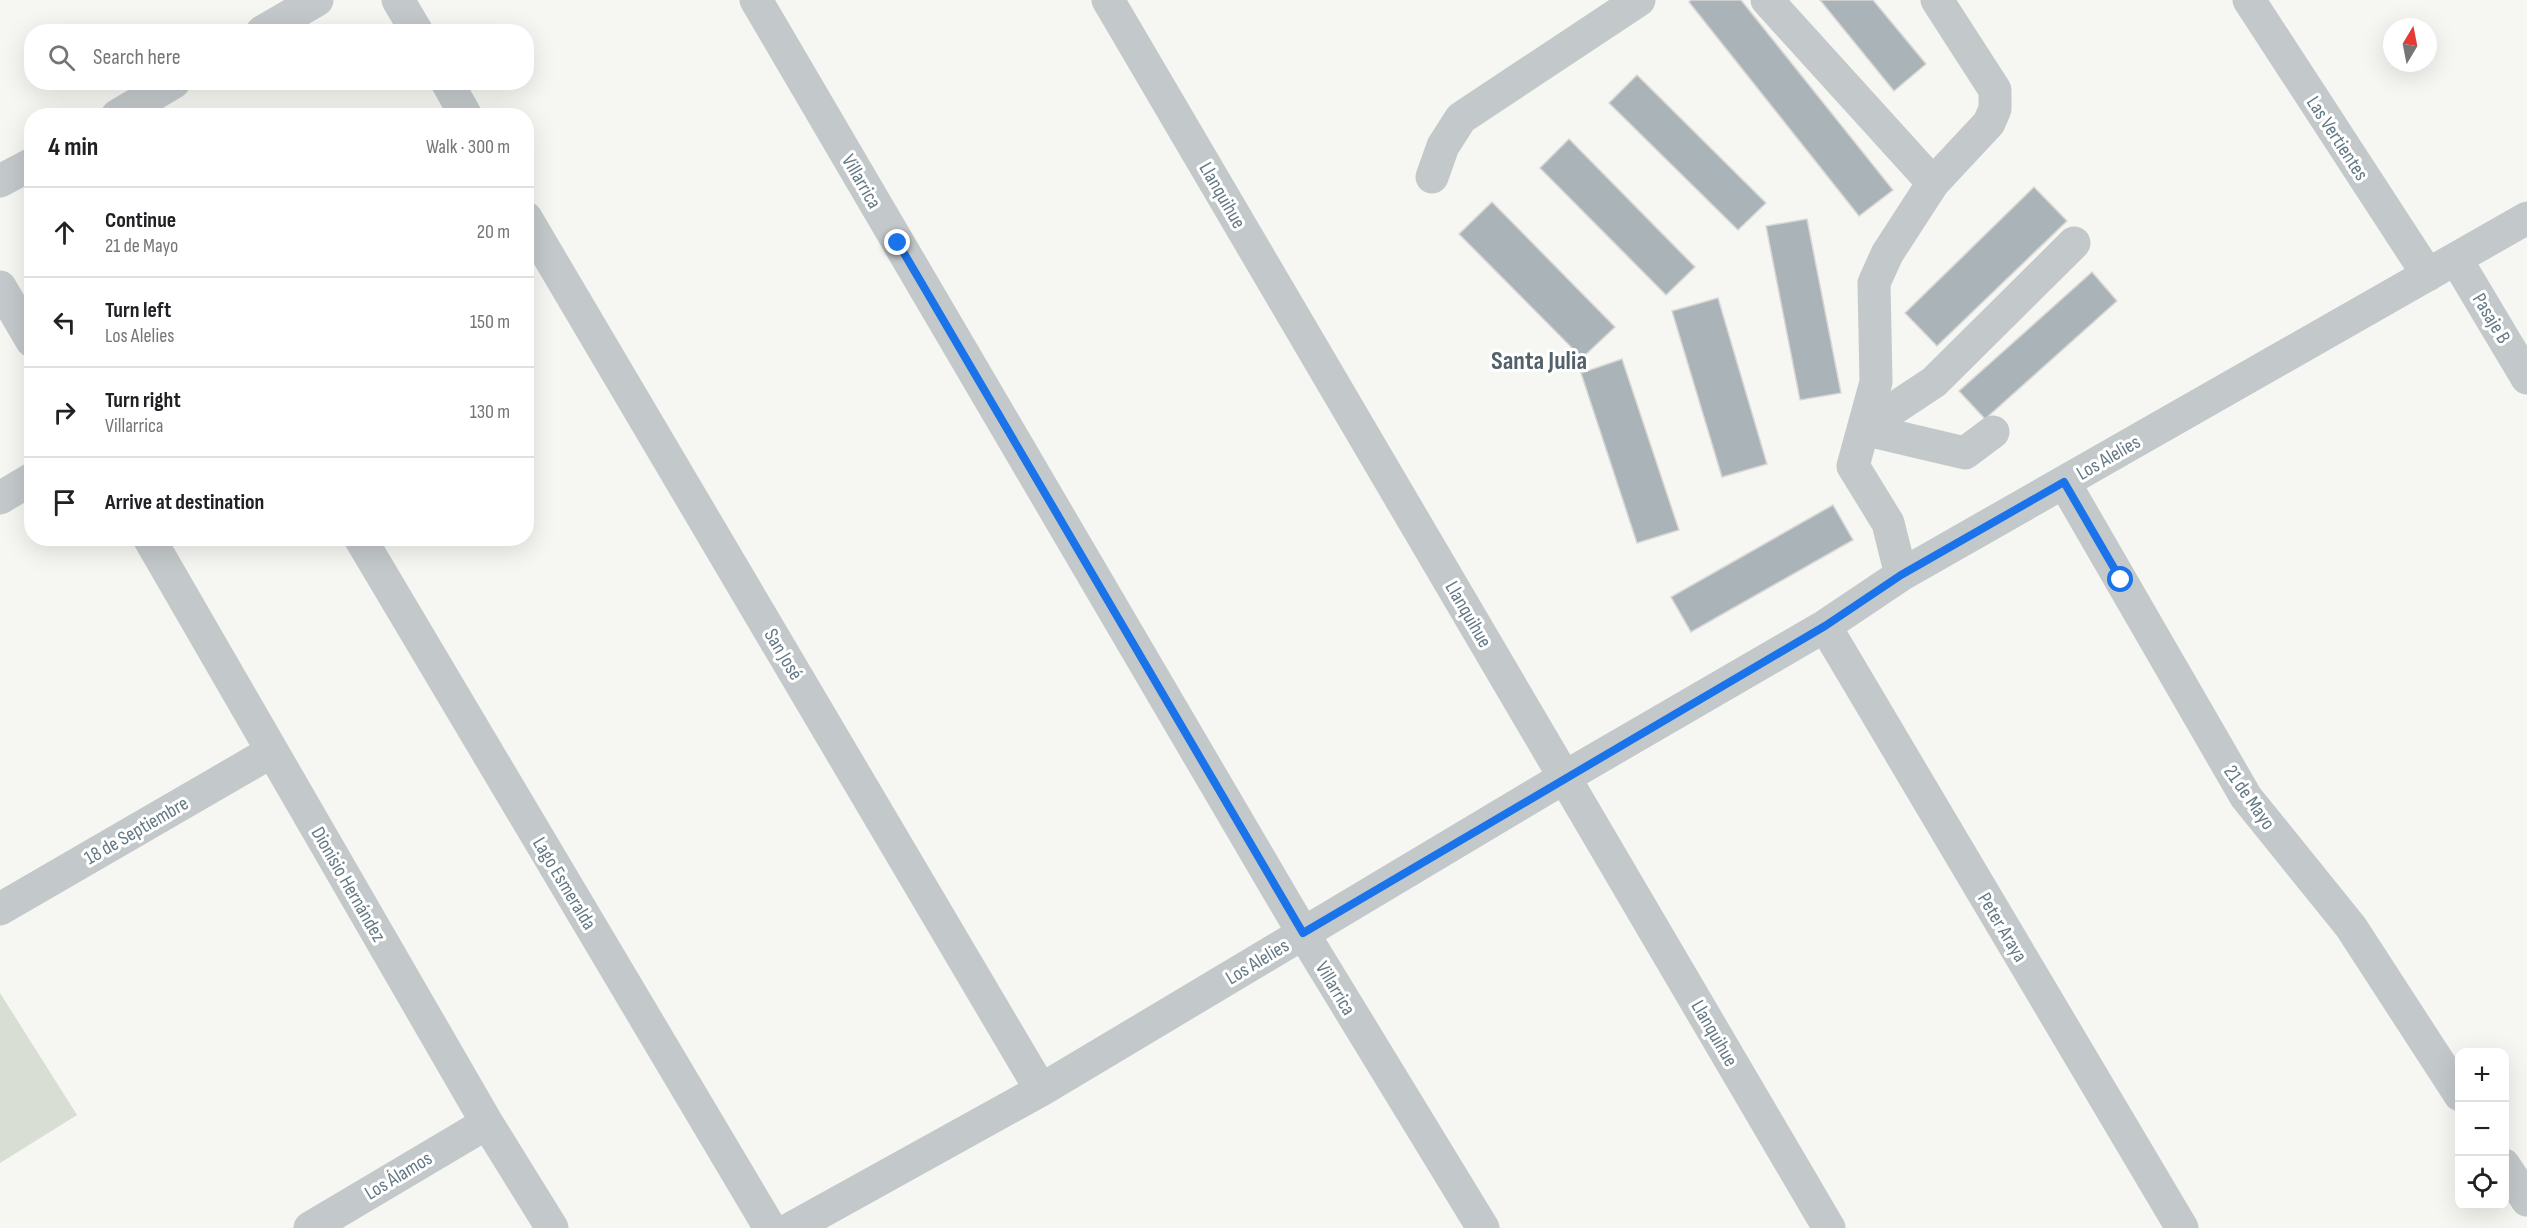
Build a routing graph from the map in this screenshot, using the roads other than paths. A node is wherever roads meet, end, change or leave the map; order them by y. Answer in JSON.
{"nodes":[{"id":1,"x":317,"y":0,"type":"edge"},
{"id":2,"x":398,"y":0,"type":"edge"},
{"id":3,"x":756,"y":0,"type":"edge"},
{"id":4,"x":1108,"y":0,"type":"edge"},
{"id":5,"x":1639,"y":0,"type":"edge"},
{"id":6,"x":1767,"y":0,"type":"edge"},
{"id":7,"x":1937,"y":0,"type":"edge"},
{"id":8,"x":2248,"y":0,"type":"edge"},
{"id":9,"x":276,"y":24,"type":"edge"},
{"id":10,"x":412,"y":24,"type":"edge"},
{"id":11,"x":161,"y":90,"type":"edge"},
{"id":12,"x":451,"y":90,"type":"edge"},
{"id":13,"x":130,"y":108,"type":"edge"},
{"id":14,"x":462,"y":108,"type":"edge"},
{"id":15,"x":24,"y":168,"type":"edge"},
{"id":16,"x":1432,"y":177,"type":"dead end"},
{"id":17,"x":0,"y":181,"type":"edge"},
{"id":18,"x":1933,"y":183,"type":"junction"},
{"id":19,"x":2527,"y":218,"type":"edge"},
{"id":20,"x":534,"y":232,"type":"edge"},
{"id":21,"x":2074,"y":243,"type":"dead end"},
{"id":22,"x":2457,"y":259,"type":"junction"},
{"id":23,"x":2428,"y":276,"type":"junction"},
{"id":24,"x":4,"y":303,"type":"edge"},
{"id":25,"x":24,"y":330,"type":"edge"},
{"id":26,"x":2527,"y":378,"type":"edge"},
{"id":27,"x":1863,"y":429,"type":"junction"},
{"id":28,"x":1993,"y":432,"type":"dead end"},
{"id":29,"x":2064,"y":482,"type":"junction"},
{"id":30,"x":24,"y":484,"type":"edge"},
{"id":31,"x":0,"y":498,"type":"edge"},
{"id":32,"x":154,"y":546,"type":"edge"},
{"id":33,"x":365,"y":546,"type":"edge"},
{"id":34,"x":1901,"y":575,"type":"junction"},
{"id":35,"x":1825,"y":626,"type":"junction"},
{"id":36,"x":271,"y":752,"type":"junction"},
{"id":37,"x":1565,"y":777,"type":"junction"},
{"id":38,"x":0,"y":909,"type":"edge"},
{"id":39,"x":1303,"y":933,"type":"junction"},
{"id":40,"x":2455,"y":1087,"type":"edge"},
{"id":41,"x":1041,"y":1090,"type":"junction"},
{"id":42,"x":487,"y":1123,"type":"junction"},
{"id":43,"x":2509,"y":1171,"type":"edge"},
{"id":44,"x":2527,"y":1200,"type":"edge"},
{"id":45,"x":310,"y":1228,"type":"edge"},
{"id":46,"x":552,"y":1228,"type":"edge"},
{"id":47,"x":770,"y":1228,"type":"edge"},
{"id":48,"x":792,"y":1228,"type":"edge"},
{"id":49,"x":1483,"y":1228,"type":"edge"},
{"id":50,"x":1829,"y":1228,"type":"edge"},
{"id":51,"x":2182,"y":1228,"type":"edge"}],
"edges":[{"from":1,"to":9,"type":"street"},
{"from":2,"to":10,"type":"street"},
{"from":3,"to":39,"type":"street","name":"Villarrica"},
{"from":4,"to":37,"type":"street","name":"Llanquihue"},
{"from":5,"to":16,"type":"street"},
{"from":6,"to":18,"type":"street"},
{"from":7,"to":18,"type":"street"},
{"from":8,"to":23,"type":"street","name":"Las Vertientes"},
{"from":11,"to":13,"type":"street"},
{"from":12,"to":14,"type":"street"},
{"from":15,"to":17,"type":"street"},
{"from":18,"to":27,"type":"street"},
{"from":19,"to":22,"type":"street","name":"Los Alelies"},
{"from":20,"to":41,"type":"street","name":"San José"},
{"from":21,"to":27,"type":"street"},
{"from":22,"to":23,"type":"street","name":"Los Alelies"},
{"from":22,"to":26,"type":"street","name":"Pasaje B"},
{"from":23,"to":29,"type":"street","name":"Los Alelies"},
{"from":24,"to":25,"type":"street"},
{"from":27,"to":28,"type":"street"},
{"from":27,"to":34,"type":"street"},
{"from":29,"to":34,"type":"street","name":"Los Alelies"},
{"from":29,"to":40,"type":"street","name":"21 de Mayo"},
{"from":30,"to":31,"type":"street"},
{"from":32,"to":36,"type":"street","name":"Dionisio Hernández"},
{"from":33,"to":47,"type":"street","name":"Lago Esmeralda"},
{"from":34,"to":35,"type":"street","name":"Los Alelies"},
{"from":35,"to":37,"type":"street","name":"Los Alelies"},
{"from":35,"to":51,"type":"street","name":"Peter Araya"},
{"from":36,"to":38,"type":"street","name":"18 de Septiembre"},
{"from":36,"to":42,"type":"street","name":"Dionisio Hernández"},
{"from":37,"to":39,"type":"street","name":"Los Alelies"},
{"from":37,"to":50,"type":"street","name":"Llanquihue"},
{"from":39,"to":41,"type":"street","name":"Los Alelies"},
{"from":39,"to":49,"type":"street","name":"Villarrica"},
{"from":41,"to":48,"type":"street","name":"Los Alelies"},
{"from":42,"to":45,"type":"street","name":"Los Álamos"},
{"from":42,"to":46,"type":"street","name":"Dionisio Hernández"},
{"from":43,"to":44,"type":"street"}]}
